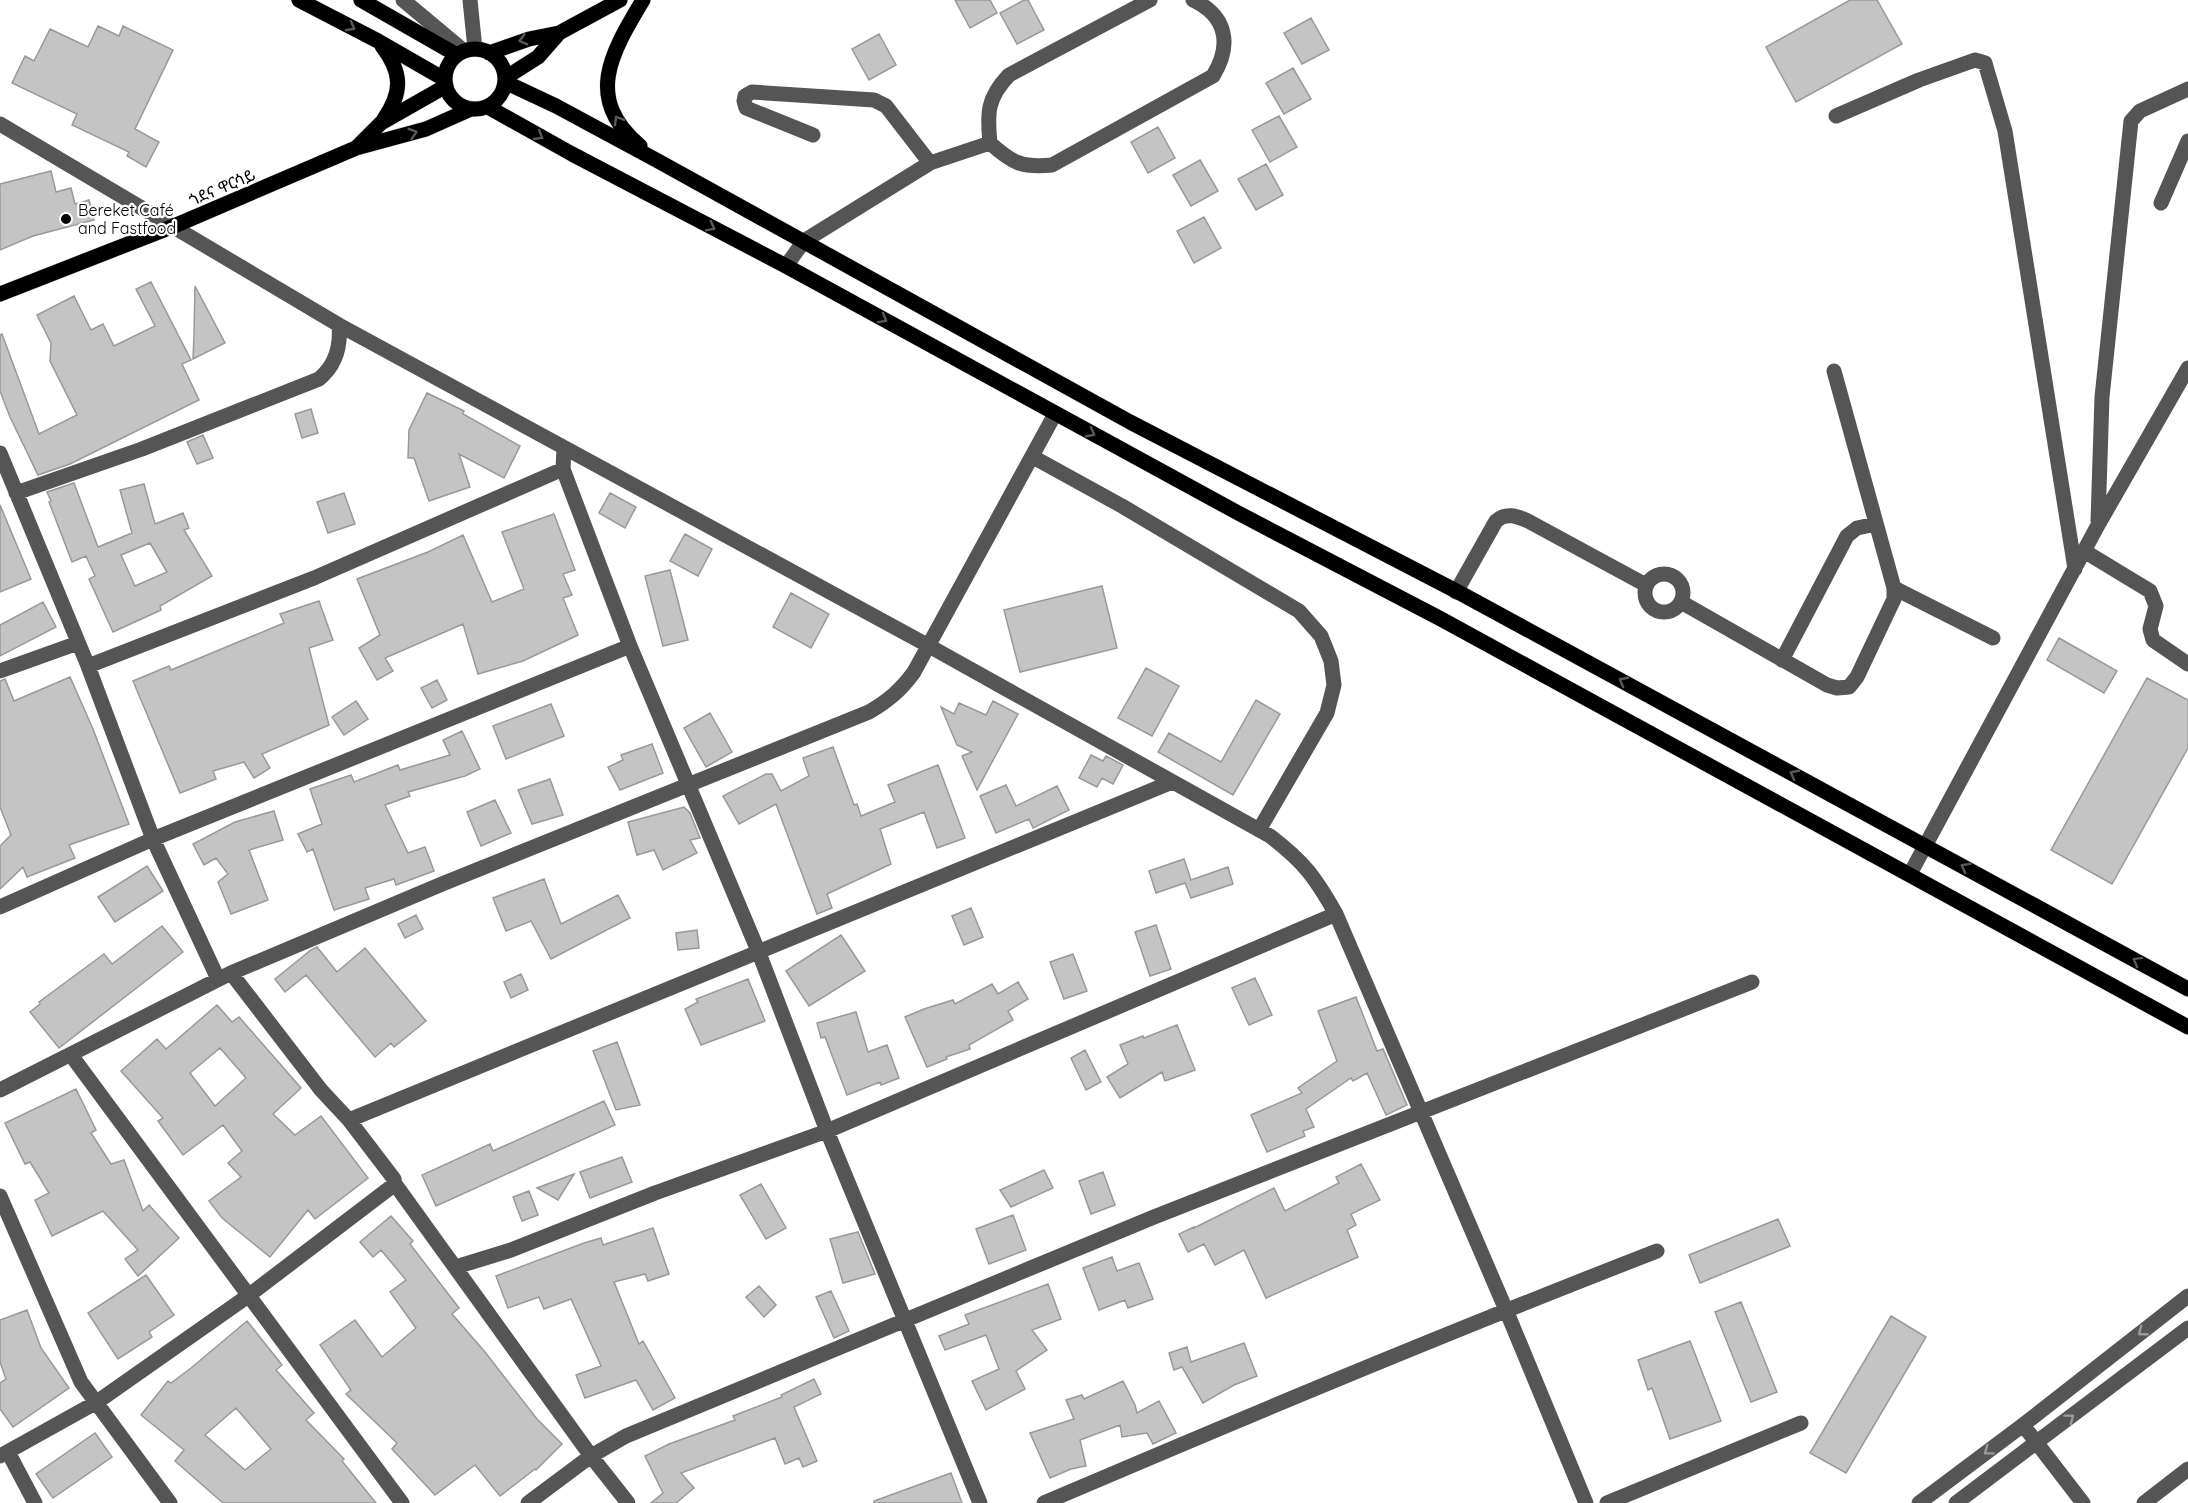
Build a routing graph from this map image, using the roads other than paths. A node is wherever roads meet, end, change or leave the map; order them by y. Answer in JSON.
{"nodes":[{"id":1,"x":299,"y":0,"type":"edge"},
{"id":2,"x":361,"y":0,"type":"edge"},
{"id":3,"x":403,"y":0,"type":"edge"},
{"id":4,"x":471,"y":0,"type":"edge"},
{"id":5,"x":620,"y":0,"type":"edge"},
{"id":6,"x":643,"y":0,"type":"edge"},
{"id":7,"x":1150,"y":0,"type":"edge"},
{"id":8,"x":1193,"y":0,"type":"edge"},
{"id":9,"x":559,"y":33,"type":"junction"},
{"id":10,"x":378,"y":41,"type":"junction"},
{"id":11,"x":471,"y":52,"type":"junction"},
{"id":12,"x":505,"y":80,"type":"junction"},
{"id":13,"x":445,"y":83,"type":"junction"},
{"id":14,"x":2188,"y":89,"type":"edge"},
{"id":15,"x":488,"y":107,"type":"junction"},
{"id":16,"x":471,"y":109,"type":"junction"},
{"id":17,"x":1836,"y":116,"type":"dead end"},
{"id":18,"x":381,"y":123,"type":"junction"},
{"id":19,"x":0,"y":124,"type":"edge"},
{"id":20,"x":813,"y":135,"type":"dead end"},
{"id":21,"x":2188,"y":141,"type":"edge"},
{"id":22,"x":990,"y":143,"type":"junction"},
{"id":23,"x":356,"y":148,"type":"junction"},
{"id":24,"x":658,"y":161,"type":"junction"},
{"id":25,"x":930,"y":163,"type":"junction"},
{"id":26,"x":2161,"y":203,"type":"dead end"},
{"id":27,"x":174,"y":226,"type":"junction"},
{"id":28,"x":804,"y":241,"type":"junction"},
{"id":29,"x":786,"y":266,"type":"junction"},
{"id":30,"x":0,"y":294,"type":"edge"},
{"id":31,"x":339,"y":325,"type":"junction"},
{"id":32,"x":2188,"y":368,"type":"edge"},
{"id":33,"x":1834,"y":371,"type":"dead end"},
{"id":34,"x":1055,"y":414,"type":"junction"},
{"id":35,"x":564,"y":448,"type":"junction"},
{"id":36,"x":0,"y":453,"type":"edge"},
{"id":37,"x":1033,"y":457,"type":"junction"},
{"id":38,"x":563,"y":470,"type":"junction"},
{"id":39,"x":16,"y":494,"type":"junction"},
{"id":40,"x":1875,"y":524,"type":"junction"},
{"id":41,"x":2098,"y":525,"type":"junction"},
{"id":42,"x":2084,"y":550,"type":"junction"},
{"id":43,"x":2075,"y":569,"type":"junction"},
{"id":44,"x":1646,"y":585,"type":"junction"},
{"id":45,"x":1894,"y":588,"type":"junction"},
{"id":46,"x":1456,"y":592,"type":"junction"},
{"id":47,"x":1681,"y":602,"type":"junction"},
{"id":48,"x":1993,"y":638,"type":"dead end"},
{"id":49,"x":78,"y":642,"type":"junction"},
{"id":50,"x":630,"y":646,"type":"junction"},
{"id":51,"x":929,"y":646,"type":"junction"},
{"id":52,"x":1782,"y":660,"type":"junction"},
{"id":53,"x":2188,"y":664,"type":"edge"},
{"id":54,"x":88,"y":666,"type":"junction"},
{"id":55,"x":0,"y":672,"type":"edge"},
{"id":56,"x":1172,"y":782,"type":"junction"},
{"id":57,"x":688,"y":785,"type":"junction"},
{"id":58,"x":1259,"y":830,"type":"junction"},
{"id":59,"x":153,"y":839,"type":"junction"},
{"id":60,"x":1925,"y":845,"type":"junction"},
{"id":61,"x":1910,"y":874,"type":"junction"},
{"id":62,"x":0,"y":907,"type":"edge"},
{"id":63,"x":1336,"y":914,"type":"junction"},
{"id":64,"x":759,"y":953,"type":"junction"},
{"id":65,"x":225,"y":976,"type":"junction"},
{"id":66,"x":1752,"y":982,"type":"dead end"},
{"id":67,"x":2188,"y":989,"type":"edge"},
{"id":68,"x":2188,"y":1027,"type":"edge"},
{"id":69,"x":72,"y":1055,"type":"junction"},
{"id":70,"x":0,"y":1090,"type":"edge"},
{"id":71,"x":1420,"y":1113,"type":"junction"},
{"id":72,"x":349,"y":1120,"type":"junction"},
{"id":73,"x":827,"y":1131,"type":"junction"},
{"id":74,"x":395,"y":1184,"type":"junction"},
{"id":75,"x":0,"y":1196,"type":"edge"},
{"id":76,"x":1658,"y":1251,"type":"dead end"},
{"id":77,"x":456,"y":1267,"type":"junction"},
{"id":78,"x":248,"y":1296,"type":"junction"},
{"id":79,"x":2188,"y":1296,"type":"edge"},
{"id":80,"x":1506,"y":1310,"type":"junction"},
{"id":81,"x":905,"y":1321,"type":"junction"},
{"id":82,"x":2188,"y":1328,"type":"edge"},
{"id":83,"x":97,"y":1402,"type":"junction"},
{"id":84,"x":1801,"y":1423,"type":"dead end"},
{"id":85,"x":2023,"y":1425,"type":"junction"},
{"id":86,"x":2037,"y":1443,"type":"junction"},
{"id":87,"x":4,"y":1454,"type":"edge"},
{"id":88,"x":591,"y":1456,"type":"junction"},
{"id":89,"x":2188,"y":1469,"type":"edge"},
{"id":90,"x":35,"y":1503,"type":"edge"},
{"id":91,"x":170,"y":1503,"type":"edge"},
{"id":92,"x":402,"y":1503,"type":"edge"},
{"id":93,"x":528,"y":1503,"type":"edge"},
{"id":94,"x":628,"y":1503,"type":"edge"},
{"id":95,"x":980,"y":1503,"type":"edge"},
{"id":96,"x":1044,"y":1503,"type":"edge"},
{"id":97,"x":1586,"y":1503,"type":"edge"},
{"id":98,"x":1607,"y":1503,"type":"edge"},
{"id":99,"x":1919,"y":1503,"type":"edge"},
{"id":100,"x":1956,"y":1503,"type":"edge"},
{"id":101,"x":2083,"y":1503,"type":"edge"},
{"id":102,"x":2144,"y":1503,"type":"edge"}],
"edges":[{"from":1,"to":10,"type":"main road","one_way":true},
{"from":2,"to":11,"type":"main road"},
{"from":3,"to":11,"type":"street"},
{"from":4,"to":11,"type":"street"},
{"from":5,"to":9,"type":"main road"},
{"from":24,"to":6,"type":"main road","one_way":true},
{"from":7,"to":22,"type":"street"},
{"from":8,"to":22,"type":"street"},
{"from":9,"to":11,"type":"main road","one_way":true},
{"from":9,"to":12,"type":"main road"},
{"from":10,"to":13,"type":"main road"},
{"from":10,"to":18,"type":"main road"},
{"from":11,"to":12,"type":"main road"},
{"from":11,"to":13,"type":"main road"},
{"from":12,"to":15,"type":"main road"},
{"from":12,"to":24,"type":"main road"},
{"from":13,"to":16,"type":"main road"},
{"from":13,"to":18,"type":"main road"},
{"from":14,"to":41,"type":"street"},
{"from":15,"to":16,"type":"main road"},
{"from":15,"to":29,"type":"main road","one_way":true},
{"from":23,"to":16,"type":"main road","one_way":true},
{"from":17,"to":43,"type":"street"},
{"from":18,"to":23,"type":"main road"},
{"from":19,"to":27,"type":"street"},
{"from":20,"to":25,"type":"street"},
{"from":21,"to":26,"type":"street"},
{"from":22,"to":25,"type":"street"},
{"from":23,"to":27,"type":"main road","name":"ጎደና ዋርሳይ"},
{"from":24,"to":28,"type":"main road"},
{"from":25,"to":28,"type":"street"},
{"from":27,"to":30,"type":"main road","name":"ጎደና ዋርሳይ"},
{"from":27,"to":31,"type":"street"},
{"from":28,"to":29,"type":"street"},
{"from":28,"to":46,"type":"main road"},
{"from":29,"to":34,"type":"main road","one_way":true},
{"from":31,"to":35,"type":"street"},
{"from":31,"to":39,"type":"street"},
{"from":32,"to":41,"type":"street"},
{"from":33,"to":40,"type":"street"},
{"from":34,"to":37,"type":"street"},
{"from":34,"to":61,"type":"main road","one_way":true},
{"from":35,"to":38,"type":"street"},
{"from":35,"to":51,"type":"street"},
{"from":36,"to":39,"type":"street"},
{"from":37,"to":51,"type":"street"},
{"from":37,"to":58,"type":"street"},
{"from":38,"to":50,"type":"street"},
{"from":38,"to":54,"type":"street"},
{"from":39,"to":49,"type":"street"},
{"from":40,"to":45,"type":"street"},
{"from":40,"to":52,"type":"street"},
{"from":41,"to":42,"type":"street"},
{"from":42,"to":43,"type":"street"},
{"from":42,"to":53,"type":"street"},
{"from":43,"to":60,"type":"street"},
{"from":44,"to":46,"type":"street"},
{"from":44,"to":47,"type":"street"},
{"from":44,"to":47,"type":"street"},
{"from":45,"to":48,"type":"street"},
{"from":45,"to":52,"type":"street"},
{"from":60,"to":46,"type":"main road","one_way":true},
{"from":47,"to":52,"type":"street"},
{"from":49,"to":54,"type":"street"},
{"from":49,"to":55,"type":"street"},
{"from":50,"to":57,"type":"street"},
{"from":50,"to":59,"type":"street"},
{"from":51,"to":56,"type":"street"},
{"from":51,"to":57,"type":"street"},
{"from":54,"to":59,"type":"street"},
{"from":56,"to":58,"type":"street"},
{"from":56,"to":64,"type":"street"},
{"from":57,"to":64,"type":"street"},
{"from":57,"to":65,"type":"street"},
{"from":58,"to":63,"type":"street"},
{"from":59,"to":62,"type":"street"},
{"from":59,"to":65,"type":"street"},
{"from":60,"to":61,"type":"street"},
{"from":67,"to":60,"type":"main road","one_way":true},
{"from":61,"to":68,"type":"main road"},
{"from":63,"to":71,"type":"street"},
{"from":63,"to":73,"type":"street"},
{"from":64,"to":72,"type":"street"},
{"from":64,"to":73,"type":"street"},
{"from":65,"to":69,"type":"street"},
{"from":65,"to":72,"type":"street"},
{"from":66,"to":71,"type":"street"},
{"from":69,"to":70,"type":"street"},
{"from":69,"to":78,"type":"street"},
{"from":71,"to":80,"type":"street"},
{"from":71,"to":81,"type":"street"},
{"from":72,"to":74,"type":"street"},
{"from":73,"to":77,"type":"street"},
{"from":73,"to":81,"type":"street"},
{"from":74,"to":77,"type":"street"},
{"from":74,"to":78,"type":"street"},
{"from":75,"to":83,"type":"street"},
{"from":76,"to":80,"type":"street"},
{"from":77,"to":88,"type":"street"},
{"from":78,"to":83,"type":"street"},
{"from":78,"to":92,"type":"street"},
{"from":79,"to":85,"type":"street","one_way":true},
{"from":80,"to":96,"type":"street"},
{"from":80,"to":97,"type":"street"},
{"from":81,"to":88,"type":"street"},
{"from":81,"to":95,"type":"street"},
{"from":86,"to":82,"type":"street","one_way":true},
{"from":83,"to":87,"type":"street"},
{"from":83,"to":91,"type":"street"},
{"from":84,"to":98,"type":"street"},
{"from":85,"to":86,"type":"street"},
{"from":85,"to":99,"type":"street","one_way":true},
{"from":86,"to":100,"type":"street"},
{"from":86,"to":101,"type":"street"},
{"from":87,"to":90,"type":"street"},
{"from":88,"to":93,"type":"street"},
{"from":88,"to":94,"type":"street"},
{"from":89,"to":102,"type":"street"}]}
